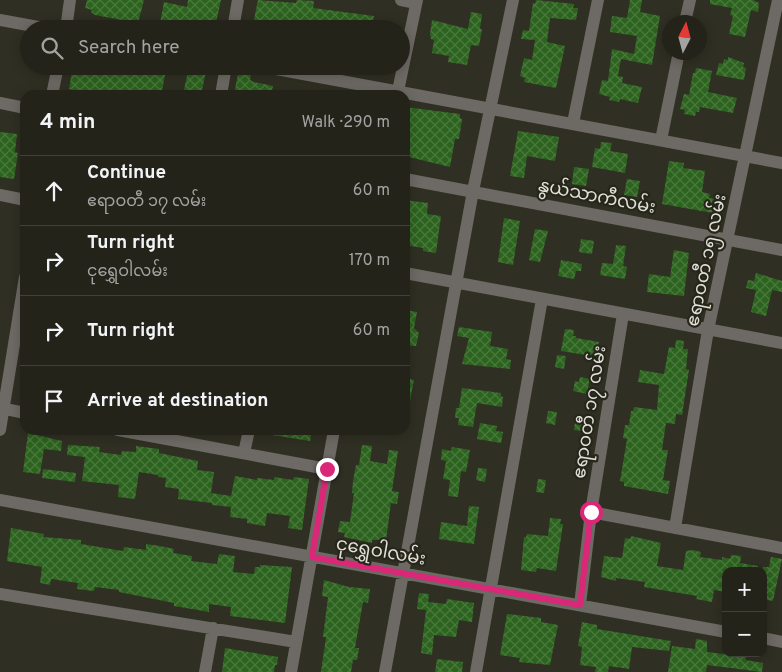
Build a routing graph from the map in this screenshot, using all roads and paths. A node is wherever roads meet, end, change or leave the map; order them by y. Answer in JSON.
{"nodes":[{"id":1,"x":70,"y":0,"type":"edge"},
{"id":2,"x":238,"y":0,"type":"edge"},
{"id":3,"x":402,"y":0,"type":"edge"},
{"id":4,"x":513,"y":0,"type":"edge"},
{"id":5,"x":598,"y":0,"type":"edge"},
{"id":6,"x":690,"y":0,"type":"edge"},
{"id":7,"x":778,"y":0,"type":"edge"},
{"id":8,"x":417,"y":1,"type":"edge"},
{"id":9,"x":687,"y":15,"type":"edge"},
{"id":10,"x":0,"y":20,"type":"edge"},
{"id":11,"x":67,"y":20,"type":"edge"},
{"id":12,"x":234,"y":20,"type":"edge"},
{"id":13,"x":20,"y":24,"type":"edge"},
{"id":14,"x":410,"y":34,"type":"edge"},
{"id":15,"x":677,"y":60,"type":"edge"},
{"id":16,"x":56,"y":75,"type":"edge"},
{"id":17,"x":224,"y":75,"type":"edge"},
{"id":18,"x":310,"y":75,"type":"edge"},
{"id":19,"x":401,"y":75,"type":"edge"},
{"id":20,"x":53,"y":90,"type":"edge"},
{"id":21,"x":222,"y":90,"type":"edge"},
{"id":22,"x":392,"y":90,"type":"edge"},
{"id":23,"x":398,"y":90,"type":"edge"},
{"id":24,"x":410,"y":93,"type":"edge"},
{"id":25,"x":0,"y":104,"type":"edge"},
{"id":26,"x":20,"y":107,"type":"edge"},
{"id":27,"x":491,"y":107,"type":"junction"},
{"id":28,"x":573,"y":123,"type":"junction"},
{"id":29,"x":661,"y":140,"type":"junction"},
{"id":30,"x":745,"y":156,"type":"junction"},
{"id":31,"x":782,"y":163,"type":"edge"},
{"id":32,"x":410,"y":180,"type":"edge"},
{"id":33,"x":473,"y":191,"type":"junction"},
{"id":34,"x":0,"y":195,"type":"edge"},
{"id":35,"x":20,"y":199,"type":"edge"},
{"id":36,"x":728,"y":239,"type":"junction"},
{"id":37,"x":782,"y":250,"type":"edge"},
{"id":38,"x":410,"y":274,"type":"edge"},
{"id":39,"x":457,"y":283,"type":"junction"},
{"id":40,"x":542,"y":299,"type":"junction"},
{"id":41,"x":20,"y":305,"type":"edge"},
{"id":42,"x":623,"y":314,"type":"junction"},
{"id":43,"x":708,"y":330,"type":"junction"},
{"id":44,"x":782,"y":343,"type":"edge"},
{"id":45,"x":2,"y":408,"type":"edge"},
{"id":46,"x":20,"y":412,"type":"edge"},
{"id":47,"x":0,"y":430,"type":"edge"},
{"id":48,"x":170,"y":435,"type":"edge"},
{"id":49,"x":248,"y":435,"type":"edge"},
{"id":50,"x":333,"y":435,"type":"edge"},
{"id":51,"x":244,"y":453,"type":"junction"},
{"id":52,"x":327,"y":469,"type":"junction"},
{"id":53,"x":0,"y":500,"type":"edge"},
{"id":54,"x":591,"y":512,"type":"junction"},
{"id":55,"x":676,"y":528,"type":"junction"},
{"id":56,"x":782,"y":548,"type":"edge"},
{"id":57,"x":312,"y":557,"type":"junction"},
{"id":58,"x":404,"y":573,"type":"junction"},
{"id":59,"x":491,"y":589,"type":"junction"},
{"id":60,"x":0,"y":594,"type":"edge"},
{"id":61,"x":580,"y":605,"type":"junction"},
{"id":62,"x":212,"y":628,"type":"junction"},
{"id":63,"x":722,"y":631,"type":"edge"},
{"id":64,"x":767,"y":639,"type":"edge"},
{"id":65,"x":296,"y":642,"type":"junction"},
{"id":66,"x":782,"y":642,"type":"edge"},
{"id":67,"x":205,"y":672,"type":"edge"},
{"id":68,"x":291,"y":672,"type":"edge"},
{"id":69,"x":385,"y":672,"type":"edge"},
{"id":70,"x":476,"y":672,"type":"edge"}],
"edges":[{"from":1,"to":11,"type":"street"},
{"from":2,"to":12,"type":"street"},
{"from":3,"to":8,"type":"street"},
{"from":4,"to":27,"type":"street"},
{"from":5,"to":28,"type":"street"},
{"from":6,"to":9,"type":"street"},
{"from":7,"to":30,"type":"street","name":"ဧရာဝတီ ၁၅ လမ်း"},
{"from":8,"to":14,"type":"street"},
{"from":10,"to":13,"type":"street"},
{"from":15,"to":29,"type":"street"},
{"from":16,"to":20,"type":"street"},
{"from":17,"to":21,"type":"street"},
{"from":18,"to":22,"type":"street"},
{"from":19,"to":23,"type":"street"},
{"from":24,"to":27,"type":"street"},
{"from":25,"to":26,"type":"street"},
{"from":27,"to":28,"type":"street"},
{"from":27,"to":33,"type":"street"},
{"from":28,"to":29,"type":"street"},
{"from":29,"to":30,"type":"street"},
{"from":30,"to":31,"type":"street"},
{"from":30,"to":36,"type":"street","name":"ဧရာဝတီ ၁၅ လမ်း"},
{"from":32,"to":33,"type":"street","name":"နွယ်သာကီလမ်း"},
{"from":33,"to":36,"type":"street","name":"နွယ်သာကီလမ်း"},
{"from":33,"to":39,"type":"street"},
{"from":34,"to":35,"type":"street"},
{"from":36,"to":37,"type":"street","name":"နွယ်သာကီလမ်း"},
{"from":36,"to":43,"type":"street","name":"ဧရာဝတီ ၁၅ လမ်း"},
{"from":38,"to":39,"type":"street"},
{"from":39,"to":40,"type":"street"},
{"from":39,"to":58,"type":"street"},
{"from":40,"to":42,"type":"street"},
{"from":40,"to":59,"type":"street"},
{"from":41,"to":45,"type":"street"},
{"from":42,"to":43,"type":"street"},
{"from":42,"to":54,"type":"street","name":"ဧရာဝတီ ၁၇ လမ်း"},
{"from":43,"to":44,"type":"street"},
{"from":43,"to":55,"type":"street","name":"ဧရာဝတီ ၁၅ လမ်း"},
{"from":45,"to":46,"type":"street"},
{"from":45,"to":47,"type":"street"},
{"from":48,"to":51,"type":"street"},
{"from":49,"to":51,"type":"street"},
{"from":50,"to":52,"type":"street"},
{"from":51,"to":52,"type":"street"},
{"from":52,"to":57,"type":"street"},
{"from":53,"to":57,"type":"street","name":"ငုရွှေဝါလမ်း"},
{"from":54,"to":55,"type":"street"},
{"from":54,"to":61,"type":"street","name":"ဧရာဝတီ ၁၇ လမ်း"},
{"from":55,"to":56,"type":"street"},
{"from":57,"to":58,"type":"street","name":"ငုရွှေဝါလမ်း"},
{"from":57,"to":65,"type":"street"},
{"from":58,"to":59,"type":"street","name":"ငုရွှေဝါလမ်း"},
{"from":58,"to":69,"type":"street"},
{"from":59,"to":61,"type":"street","name":"ငုရွှေဝါလမ်း"},
{"from":59,"to":70,"type":"street"},
{"from":60,"to":62,"type":"street"},
{"from":61,"to":63,"type":"street","name":"ငုရွှေဝါလမ်း"},
{"from":62,"to":65,"type":"street"},
{"from":62,"to":67,"type":"street"},
{"from":64,"to":66,"type":"street"},
{"from":65,"to":68,"type":"street"}]}
